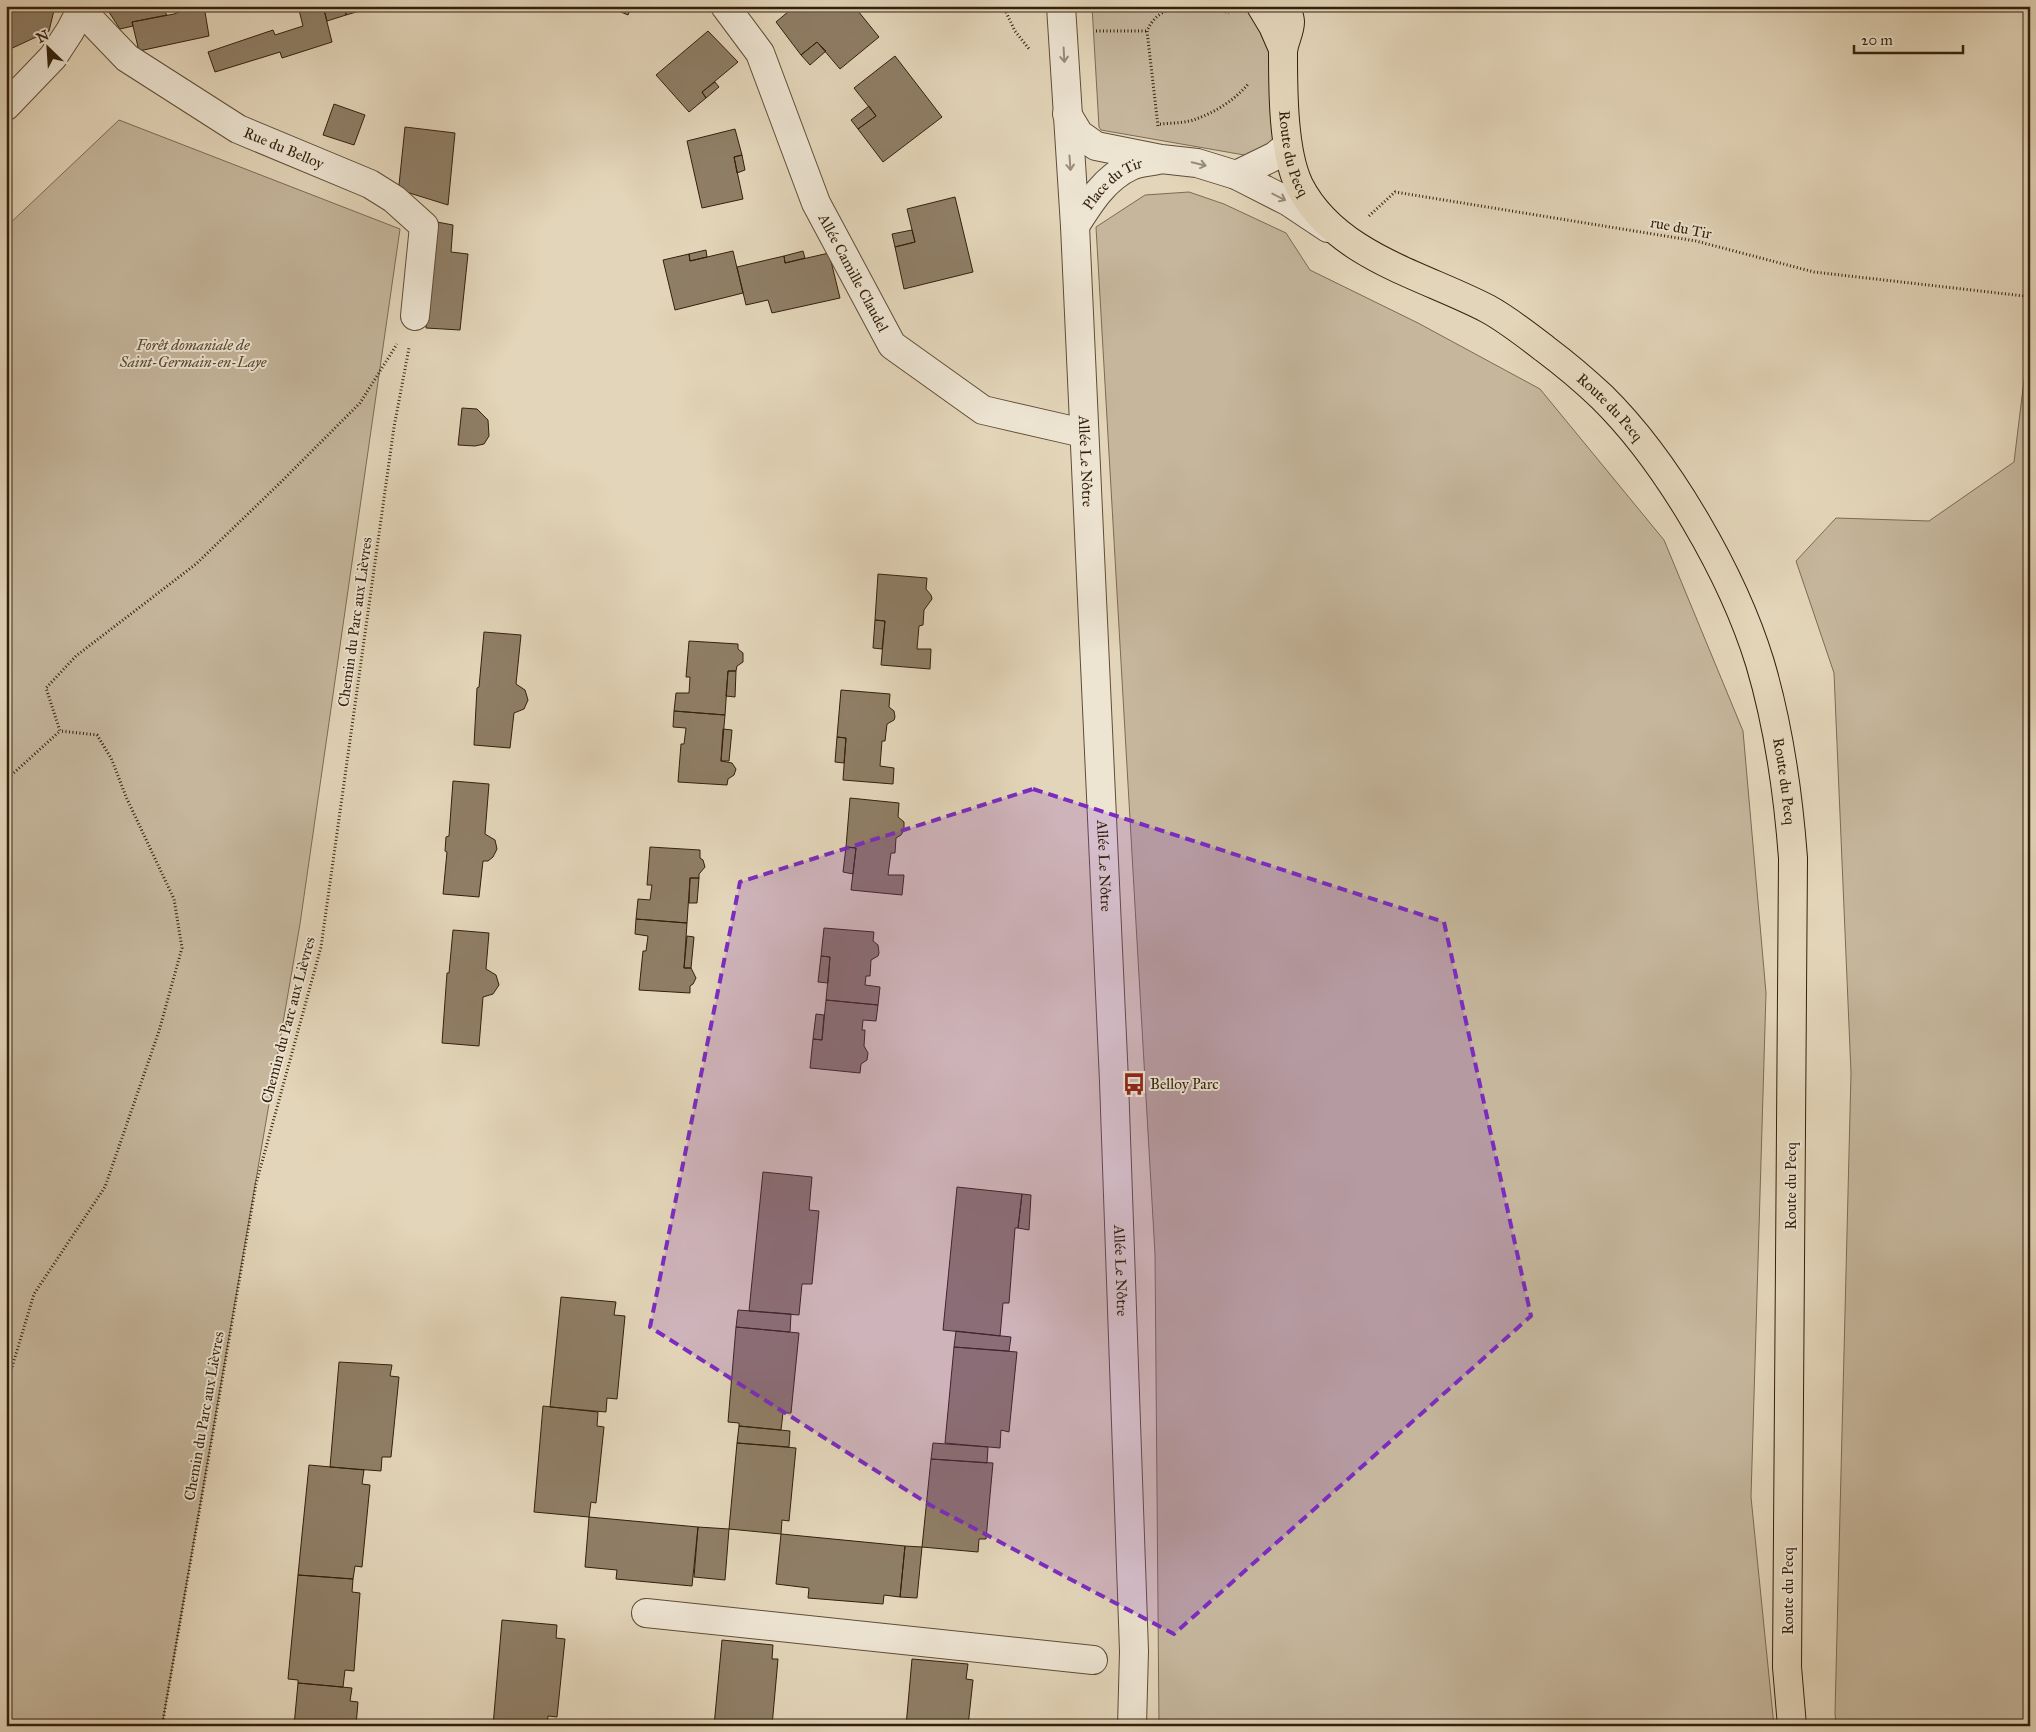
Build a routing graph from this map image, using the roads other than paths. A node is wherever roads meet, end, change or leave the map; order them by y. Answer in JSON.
{"nodes":[{"id":1,"x":725,"y":6,"type":"edge"},
{"id":2,"x":1261,"y":6,"type":"edge"},
{"id":3,"x":1286,"y":6,"type":"edge"},
{"id":4,"x":81,"y":8,"type":"edge"},
{"id":5,"x":1062,"y":19,"type":"edge"},
{"id":6,"x":1283,"y":50,"type":"junction"},
{"id":7,"x":6,"y":106,"type":"edge"},
{"id":8,"x":1067,"y":114,"type":"junction"},
{"id":9,"x":1287,"y":146,"type":"junction"},
{"id":10,"x":1161,"y":159,"type":"junction"},
{"id":11,"x":1236,"y":174,"type":"junction"},
{"id":12,"x":1075,"y":226,"type":"junction"},
{"id":13,"x":1346,"y":239,"type":"junction"},
{"id":14,"x":415,"y":316,"type":"road end"},
{"id":15,"x":1083,"y":432,"type":"junction"},
{"id":16,"x":646,"y":1613,"type":"dead end"},
{"id":17,"x":1093,"y":1660,"type":"dead end"},
{"id":18,"x":1132,"y":1726,"type":"edge"},
{"id":19,"x":1792,"y":1726,"type":"edge"}],
"edges":[{"from":1,"to":15,"type":"street","name":"Allée Camille Claudel"},
{"from":2,"to":6,"type":"main road"},
{"from":3,"to":6,"type":"main road"},
{"from":4,"to":7,"type":"street"},
{"from":4,"to":14,"type":"street","name":"Rue du Belloy"},
{"from":5,"to":8,"type":"street","name":"Allée Le Nôtre","one_way":true},
{"from":6,"to":9,"type":"main road","name":"Route du Pecq"},
{"from":8,"to":10,"type":"street","name":"Place du Tir"},
{"from":8,"to":12,"type":"street","name":"Allée Le Nôtre","one_way":true},
{"from":9,"to":11,"type":"street"},
{"from":9,"to":13,"type":"main road","name":"Route du Pecq"},
{"from":10,"to":11,"type":"street","name":"Place du Tir","one_way":true},
{"from":10,"to":12,"type":"street","name":"Place du Tir"},
{"from":11,"to":13,"type":"street","name":"Place du Tir","one_way":true},
{"from":12,"to":15,"type":"street","name":"Allée Le Nôtre"},
{"from":13,"to":19,"type":"main road","name":"Route du Pecq"},
{"from":15,"to":18,"type":"street","name":"Allée Le Nôtre"},
{"from":16,"to":17,"type":"street"}]}
